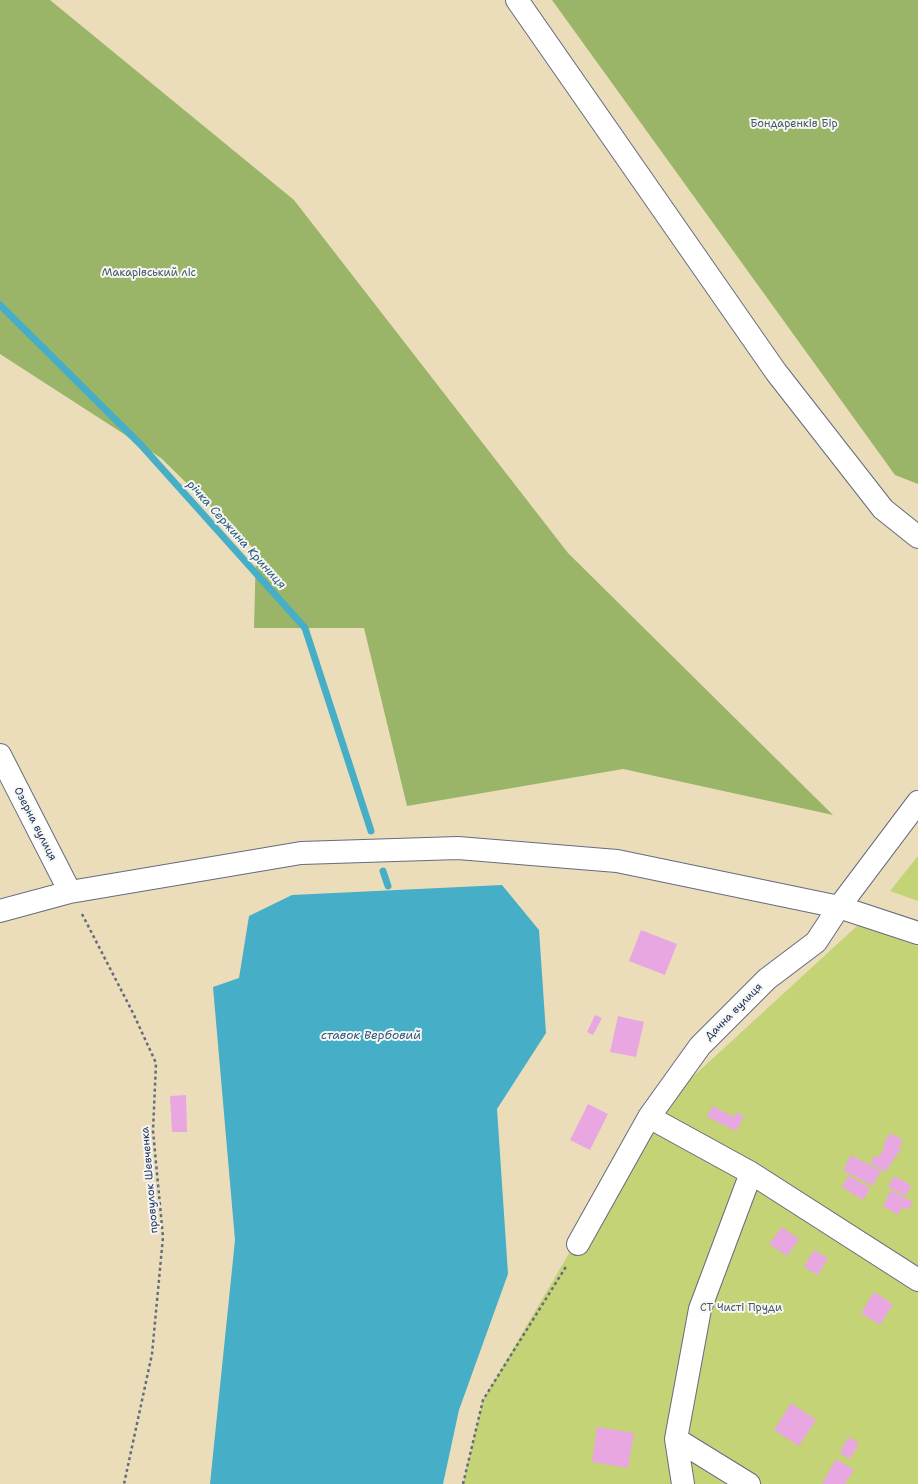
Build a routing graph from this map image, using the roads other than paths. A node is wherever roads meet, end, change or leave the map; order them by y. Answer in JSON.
{"nodes":[{"id":1,"x":517,"y":0,"type":"edge"},
{"id":2,"x":918,"y":537,"type":"edge"},
{"id":3,"x":0,"y":755,"type":"edge"},
{"id":4,"x":918,"y":802,"type":"edge"},
{"id":5,"x":70,"y":892,"type":"junction"},
{"id":6,"x":839,"y":907,"type":"junction"},
{"id":7,"x":0,"y":911,"type":"edge"},
{"id":8,"x":918,"y":933,"type":"edge"},
{"id":9,"x":649,"y":1117,"type":"junction"},
{"id":10,"x":751,"y":1173,"type":"junction"},
{"id":11,"x":578,"y":1244,"type":"road end"},
{"id":12,"x":918,"y":1280,"type":"edge"},
{"id":13,"x":676,"y":1439,"type":"junction"},
{"id":14,"x":683,"y":1484,"type":"edge"},
{"id":15,"x":749,"y":1484,"type":"edge"}],
"edges":[{"from":1,"to":2,"type":"street"},
{"from":3,"to":5,"type":"street","name":"Озерна вулиця"},
{"from":4,"to":6,"type":"street","name":"Дачна вулиця"},
{"from":5,"to":6,"type":"street"},
{"from":5,"to":7,"type":"street"},
{"from":6,"to":8,"type":"street"},
{"from":6,"to":9,"type":"street","name":"Дачна вулиця"},
{"from":9,"to":10,"type":"street"},
{"from":9,"to":11,"type":"street","name":"Дачна вулиця"},
{"from":10,"to":12,"type":"street"},
{"from":10,"to":13,"type":"street"},
{"from":13,"to":14,"type":"street"},
{"from":13,"to":15,"type":"street"}]}
